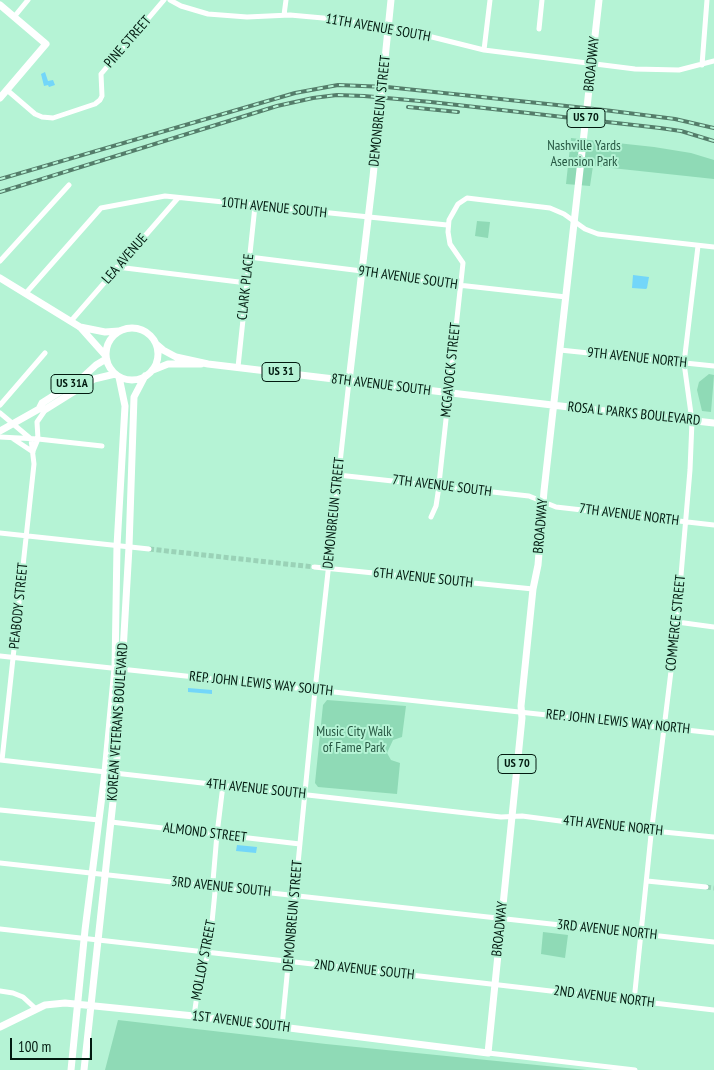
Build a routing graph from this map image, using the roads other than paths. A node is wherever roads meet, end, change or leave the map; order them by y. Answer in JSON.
{"nodes":[{"id":1,"x":28,"y":0,"type":"edge"},
{"id":2,"x":164,"y":0,"type":"edge"},
{"id":3,"x":170,"y":0,"type":"edge"},
{"id":4,"x":286,"y":0,"type":"edge"},
{"id":5,"x":391,"y":0,"type":"edge"},
{"id":6,"x":490,"y":0,"type":"edge"},
{"id":7,"x":542,"y":0,"type":"edge"},
{"id":8,"x":599,"y":0,"type":"edge"},
{"id":9,"x":707,"y":0,"type":"edge"},
{"id":10,"x":0,"y":5,"type":"edge"},
{"id":11,"x":284,"y":15,"type":"junction"},
{"id":12,"x":14,"y":17,"type":"junction"},
{"id":13,"x":539,"y":30,"type":"dead end"},
{"id":14,"x":484,"y":50,"type":"junction"},
{"id":15,"x":714,"y":61,"type":"edge"},
{"id":16,"x":702,"y":65,"type":"junction"},
{"id":17,"x":7,"y":90,"type":"junction"},
{"id":18,"x":0,"y":98,"type":"edge"},
{"id":19,"x":69,"y":185,"type":"dead end"},
{"id":20,"x":178,"y":198,"type":"junction"},
{"id":21,"x":254,"y":206,"type":"junction"},
{"id":22,"x":368,"y":218,"type":"junction"},
{"id":23,"x":575,"y":222,"type":"junction"},
{"id":24,"x":447,"y":226,"type":"junction"},
{"id":25,"x":698,"y":246,"type":"junction"},
{"id":26,"x":714,"y":247,"type":"edge"},
{"id":27,"x":250,"y":257,"type":"junction"},
{"id":28,"x":0,"y":261,"type":"edge"},
{"id":29,"x":117,"y":268,"type":"junction"},
{"id":30,"x":362,"y":271,"type":"junction"},
{"id":31,"x":0,"y":278,"type":"edge"},
{"id":32,"x":247,"y":284,"type":"junction"},
{"id":33,"x":460,"y":286,"type":"junction"},
{"id":34,"x":26,"y":293,"type":"junction"},
{"id":35,"x":566,"y":297,"type":"junction"},
{"id":36,"x":72,"y":321,"type":"junction"},
{"id":37,"x":80,"y":327,"type":"junction"},
{"id":38,"x":119,"y":331,"type":"junction"},
{"id":39,"x":156,"y":344,"type":"junction"},
{"id":40,"x":560,"y":350,"type":"junction"},
{"id":41,"x":46,"y":353,"type":"dead end"},
{"id":42,"x":106,"y":357,"type":"junction"},
{"id":43,"x":684,"y":363,"type":"junction"},
{"id":44,"x":208,"y":364,"type":"junction"},
{"id":45,"x":714,"y":366,"type":"edge"},
{"id":46,"x":238,"y":368,"type":"junction"},
{"id":47,"x":152,"y":370,"type":"junction"},
{"id":48,"x":117,"y":375,"type":"junction"},
{"id":49,"x":145,"y":376,"type":"junction"},
{"id":50,"x":349,"y":381,"type":"junction"},
{"id":51,"x":449,"y":393,"type":"junction"},
{"id":52,"x":0,"y":405,"type":"edge"},
{"id":53,"x":554,"y":405,"type":"junction"},
{"id":54,"x":42,"y":409,"type":"junction"},
{"id":55,"x":0,"y":413,"type":"edge"},
{"id":56,"x":692,"y":421,"type":"junction"},
{"id":57,"x":14,"y":423,"type":"junction"},
{"id":58,"x":714,"y":423,"type":"edge"},
{"id":59,"x":0,"y":431,"type":"edge"},
{"id":60,"x":0,"y":436,"type":"edge"},
{"id":61,"x":12,"y":438,"type":"junction"},
{"id":62,"x":31,"y":439,"type":"junction"},
{"id":63,"x":38,"y":439,"type":"junction"},
{"id":64,"x":102,"y":446,"type":"dead end"},
{"id":65,"x":33,"y":452,"type":"junction"},
{"id":66,"x":338,"y":475,"type":"junction"},
{"id":67,"x":439,"y":486,"type":"junction"},
{"id":68,"x":544,"y":502,"type":"junction"},
{"id":69,"x":431,"y":517,"type":"dead end"},
{"id":70,"x":685,"y":522,"type":"junction"},
{"id":71,"x":714,"y":525,"type":"edge"},
{"id":72,"x":0,"y":533,"type":"edge"},
{"id":73,"x":26,"y":536,"type":"junction"},
{"id":74,"x":117,"y":546,"type":"junction"},
{"id":75,"x":129,"y":547,"type":"junction"},
{"id":76,"x":149,"y":549,"type":"tunnel mouth"},
{"id":77,"x":314,"y":567,"type":"tunnel mouth"},
{"id":78,"x":328,"y":569,"type":"junction"},
{"id":79,"x":533,"y":589,"type":"junction"},
{"id":80,"x":677,"y":622,"type":"junction"},
{"id":81,"x":714,"y":627,"type":"edge"},
{"id":82,"x":0,"y":656,"type":"edge"},
{"id":83,"x":13,"y":657,"type":"junction"},
{"id":84,"x":119,"y":669,"type":"junction"},
{"id":85,"x":314,"y":690,"type":"junction"},
{"id":86,"x":522,"y":712,"type":"junction"},
{"id":87,"x":664,"y":727,"type":"junction"},
{"id":88,"x":714,"y":732,"type":"edge"},
{"id":89,"x":1,"y":760,"type":"edge"},
{"id":90,"x":105,"y":772,"type":"junction"},
{"id":91,"x":116,"y":774,"type":"junction"},
{"id":92,"x":223,"y":785,"type":"junction"},
{"id":93,"x":304,"y":794,"type":"junction"},
{"id":94,"x":0,"y":810,"type":"edge"},
{"id":95,"x":512,"y":816,"type":"junction"},
{"id":96,"x":99,"y":820,"type":"junction"},
{"id":97,"x":111,"y":822,"type":"junction"},
{"id":98,"x":652,"y":831,"type":"junction"},
{"id":99,"x":217,"y":834,"type":"junction"},
{"id":100,"x":714,"y":837,"type":"edge"},
{"id":101,"x":300,"y":844,"type":"junction"},
{"id":102,"x":0,"y":863,"type":"edge"},
{"id":103,"x":92,"y":873,"type":"junction"},
{"id":104,"x":106,"y":875,"type":"junction"},
{"id":105,"x":647,"y":881,"type":"junction"},
{"id":106,"x":214,"y":887,"type":"junction"},
{"id":107,"x":706,"y":887,"type":"tunnel mouth"},
{"id":108,"x":295,"y":896,"type":"junction"},
{"id":109,"x":501,"y":918,"type":"junction"},
{"id":110,"x":0,"y":929,"type":"edge"},
{"id":111,"x":641,"y":934,"type":"junction"},
{"id":112,"x":84,"y":939,"type":"junction"},
{"id":113,"x":98,"y":940,"type":"junction"},
{"id":114,"x":714,"y":942,"type":"edge"},
{"id":115,"x":209,"y":952,"type":"junction"},
{"id":116,"x":289,"y":961,"type":"junction"},
{"id":117,"x":494,"y":984,"type":"junction"},
{"id":118,"x":0,"y":991,"type":"edge"},
{"id":119,"x":634,"y":1001,"type":"junction"},
{"id":120,"x":78,"y":1004,"type":"junction"},
{"id":121,"x":91,"y":1006,"type":"junction"},
{"id":122,"x":36,"y":1009,"type":"junction"},
{"id":123,"x":714,"y":1010,"type":"edge"},
{"id":124,"x":194,"y":1016,"type":"junction"},
{"id":125,"x":0,"y":1027,"type":"edge"},
{"id":126,"x":282,"y":1027,"type":"junction"},
{"id":127,"x":488,"y":1052,"type":"junction"},
{"id":128,"x":71,"y":1070,"type":"edge"},
{"id":129,"x":84,"y":1070,"type":"edge"},
{"id":130,"x":635,"y":1070,"type":"edge"}],
"edges":[{"from":1,"to":12,"type":"street"},
{"from":2,"to":17,"type":"street","name":"PINE STREET"},
{"from":3,"to":11,"type":"street","name":"11TH AVENUE SOUTH"},
{"from":4,"to":11,"type":"street"},
{"from":5,"to":22,"type":"main road","name":"DEMONBREUN STREET"},
{"from":6,"to":14,"type":"street"},
{"from":7,"to":13,"type":"street"},
{"from":8,"to":23,"type":"main road","name":"BROADWAY","number":"US 70"},
{"from":9,"to":16,"type":"street"},
{"from":10,"to":12,"type":"main road"},
{"from":11,"to":14,"type":"street","name":"11TH AVENUE SOUTH"},
{"from":12,"to":17,"type":"main road"},
{"from":14,"to":16,"type":"street","name":"11TH AVENUE SOUTH"},
{"from":15,"to":16,"type":"street","name":"11TH AVENUE SOUTH"},
{"from":17,"to":18,"type":"main road"},
{"from":19,"to":28,"type":"street"},
{"from":20,"to":21,"type":"street","name":"10TH AVENUE SOUTH"},
{"from":20,"to":29,"type":"street","name":"LEA AVENUE"},
{"from":20,"to":34,"type":"street","name":"10TH AVENUE SOUTH"},
{"from":21,"to":22,"type":"street","name":"10TH AVENUE SOUTH"},
{"from":21,"to":27,"type":"street","name":"CLARK PLACE"},
{"from":22,"to":24,"type":"street","name":"10TH AVENUE SOUTH"},
{"from":22,"to":30,"type":"main road","name":"DEMONBREUN STREET"},
{"from":23,"to":24,"type":"street"},
{"from":23,"to":25,"type":"street"},
{"from":23,"to":35,"type":"main road","name":"BROADWAY","number":"US 70"},
{"from":24,"to":33,"type":"street","name":"MCGAVOCK STREET"},
{"from":25,"to":26,"type":"street"},
{"from":25,"to":43,"type":"street","name":"COMMERCE STREET"},
{"from":27,"to":30,"type":"street","name":"9TH AVENUE SOUTH"},
{"from":27,"to":32,"type":"street","name":"CLARK PLACE"},
{"from":29,"to":32,"type":"street"},
{"from":29,"to":36,"type":"street","name":"LEA AVENUE"},
{"from":30,"to":33,"type":"street","name":"9TH AVENUE SOUTH"},
{"from":30,"to":50,"type":"main road","name":"DEMONBREUN STREET"},
{"from":31,"to":34,"type":"main road","number":"US 31"},
{"from":32,"to":46,"type":"street","name":"CLARK PLACE"},
{"from":33,"to":35,"type":"street","name":"9TH AVENUE SOUTH"},
{"from":33,"to":51,"type":"street","name":"MCGAVOCK STREET"},
{"from":34,"to":36,"type":"main road","number":"US 31"},
{"from":35,"to":40,"type":"main road","name":"BROADWAY","number":"US 70"},
{"from":36,"to":37,"type":"main road","number":"US 31"},
{"from":37,"to":38,"type":"main road","number":"US 31"},
{"from":37,"to":42,"type":"main road","number":"US 31"},
{"from":38,"to":39,"type":"main road","number":"US 31"},
{"from":38,"to":42,"type":"main road"},
{"from":39,"to":44,"type":"main road","name":"8TH AVENUE SOUTH","number":"US 31"},
{"from":39,"to":47,"type":"main road"},
{"from":40,"to":43,"type":"street","name":"9TH AVENUE NORTH"},
{"from":40,"to":53,"type":"main road","name":"BROADWAY","number":"US 70"},
{"from":41,"to":52,"type":"street"},
{"from":42,"to":48,"type":"main road","number":"US 31"},
{"from":42,"to":54,"type":"main road","number":"US 31A"},
{"from":43,"to":45,"type":"street","name":"9TH AVENUE NORTH"},
{"from":43,"to":56,"type":"street","name":"COMMERCE STREET"},
{"from":44,"to":46,"type":"main road","name":"8TH AVENUE SOUTH","number":"US 31"},
{"from":44,"to":47,"type":"main road","name":"8TH AVENUE SOUTH","number":"US 31"},
{"from":46,"to":50,"type":"main road","name":"8TH AVENUE SOUTH","number":"US 31"},
{"from":47,"to":49,"type":"main road","number":"US 31"},
{"from":48,"to":49,"type":"main road"},
{"from":48,"to":54,"type":"main road","number":"US 31A"},
{"from":48,"to":74,"type":"main road","name":"KOREAN VETERANS BOULEVARD"},
{"from":49,"to":75,"type":"main road","name":"KOREAN VETERANS BOULEVARD"},
{"from":50,"to":51,"type":"main road","name":"8TH AVENUE SOUTH","number":"US 31"},
{"from":50,"to":66,"type":"street","name":"DEMONBREUN STREET"},
{"from":51,"to":53,"type":"main road","name":"8TH AVENUE SOUTH","number":"US 31"},
{"from":51,"to":67,"type":"street","name":"MCGAVOCK STREET"},
{"from":53,"to":56,"type":"main road","name":"ROSA L PARKS BOULEVARD","number":"US 31"},
{"from":53,"to":68,"type":"main road","name":"BROADWAY","number":"US 70"},
{"from":54,"to":57,"type":"main road","number":"US 31A"},
{"from":54,"to":63,"type":"street","name":"PEABODY STREET"},
{"from":55,"to":57,"type":"street"},
{"from":56,"to":58,"type":"main road","name":"ROSA L PARKS BOULEVARD","number":"US 31"},
{"from":56,"to":70,"type":"street","name":"COMMERCE STREET"},
{"from":57,"to":59,"type":"main road","number":"US 31A"},
{"from":57,"to":62,"type":"street"},
{"from":60,"to":61,"type":"street"},
{"from":61,"to":62,"type":"street"},
{"from":61,"to":65,"type":"street"},
{"from":62,"to":63,"type":"street"},
{"from":62,"to":65,"type":"street","name":"PEABODY STREET"},
{"from":63,"to":64,"type":"street"},
{"from":63,"to":65,"type":"street","name":"PEABODY STREET"},
{"from":65,"to":73,"type":"street","name":"PEABODY STREET"},
{"from":66,"to":67,"type":"street","name":"7TH AVENUE SOUTH"},
{"from":66,"to":78,"type":"street","name":"DEMONBREUN STREET"},
{"from":67,"to":68,"type":"street","name":"7TH AVENUE SOUTH"},
{"from":67,"to":69,"type":"street","name":"MCGAVOCK STREET"},
{"from":68,"to":70,"type":"street","name":"7TH AVENUE NORTH"},
{"from":68,"to":79,"type":"main road","name":"BROADWAY","number":"US 70"},
{"from":70,"to":71,"type":"street","name":"7TH AVENUE NORTH"},
{"from":70,"to":80,"type":"street","name":"COMMERCE STREET"},
{"from":72,"to":73,"type":"street"},
{"from":73,"to":74,"type":"street"},
{"from":73,"to":83,"type":"street","name":"PEABODY STREET"},
{"from":74,"to":75,"type":"street"},
{"from":74,"to":84,"type":"main road","name":"KOREAN VETERANS BOULEVARD"},
{"from":75,"to":76,"type":"street"},
{"from":75,"to":84,"type":"main road","name":"KOREAN VETERANS BOULEVARD"},
{"from":77,"to":78,"type":"street","name":"6TH AVENUE SOUTH"},
{"from":78,"to":79,"type":"street","name":"6TH AVENUE SOUTH"},
{"from":78,"to":85,"type":"street","name":"DEMONBREUN STREET"},
{"from":79,"to":86,"type":"main road","name":"BROADWAY","number":"US 70"},
{"from":80,"to":81,"type":"street"},
{"from":80,"to":87,"type":"street","name":"COMMERCE STREET"},
{"from":82,"to":83,"type":"street","name":"REP. JOHN LEWIS WAY SOUTH"},
{"from":83,"to":84,"type":"street","name":"REP. JOHN LEWIS WAY SOUTH"},
{"from":83,"to":89,"type":"street","name":"PEABODY STREET"},
{"from":84,"to":85,"type":"street","name":"REP. JOHN LEWIS WAY SOUTH"},
{"from":84,"to":90,"type":"main road","name":"KOREAN VETERANS BOULEVARD"},
{"from":84,"to":91,"type":"main road","name":"KOREAN VETERANS BOULEVARD"},
{"from":85,"to":86,"type":"street","name":"REP. JOHN LEWIS WAY SOUTH"},
{"from":85,"to":93,"type":"street","name":"DEMONBREUN STREET"},
{"from":86,"to":87,"type":"street","name":"REP. JOHN LEWIS WAY NORTH"},
{"from":86,"to":95,"type":"main road","name":"BROADWAY","number":"US 70"},
{"from":87,"to":88,"type":"street","name":"REP. JOHN LEWIS WAY NORTH"},
{"from":87,"to":98,"type":"street","name":"COMMERCE STREET"},
{"from":89,"to":90,"type":"street","name":"4TH AVENUE SOUTH"},
{"from":90,"to":91,"type":"street","name":"4TH AVENUE SOUTH"},
{"from":90,"to":96,"type":"main road","name":"KOREAN VETERANS BOULEVARD"},
{"from":91,"to":92,"type":"street","name":"4TH AVENUE SOUTH"},
{"from":91,"to":97,"type":"main road","name":"KOREAN VETERANS BOULEVARD"},
{"from":92,"to":93,"type":"street","name":"4TH AVENUE SOUTH"},
{"from":92,"to":99,"type":"street","name":"MOLLOY STREET"},
{"from":93,"to":95,"type":"street","name":"4TH AVENUE SOUTH"},
{"from":93,"to":101,"type":"street","name":"DEMONBREUN STREET"},
{"from":94,"to":96,"type":"street"},
{"from":95,"to":98,"type":"street","name":"4TH AVENUE NORTH"},
{"from":95,"to":109,"type":"main road","name":"BROADWAY","number":"US 70"},
{"from":96,"to":103,"type":"main road","name":"KOREAN VETERANS BOULEVARD"},
{"from":97,"to":99,"type":"street","name":"ALMOND STREET"},
{"from":97,"to":104,"type":"main road","name":"KOREAN VETERANS BOULEVARD"},
{"from":98,"to":100,"type":"street","name":"4TH AVENUE NORTH"},
{"from":98,"to":105,"type":"street","name":"COMMERCE STREET"},
{"from":99,"to":101,"type":"street","name":"ALMOND STREET"},
{"from":99,"to":106,"type":"street","name":"MOLLOY STREET"},
{"from":101,"to":108,"type":"street","name":"DEMONBREUN STREET"},
{"from":102,"to":103,"type":"street","name":"3RD AVENUE SOUTH"},
{"from":103,"to":104,"type":"street","name":"3RD AVENUE SOUTH"},
{"from":103,"to":112,"type":"main road","name":"KOREAN VETERANS BOULEVARD"},
{"from":104,"to":106,"type":"street","name":"3RD AVENUE SOUTH"},
{"from":104,"to":113,"type":"main road","name":"KOREAN VETERANS BOULEVARD"},
{"from":105,"to":107,"type":"street"},
{"from":105,"to":111,"type":"street","name":"COMMERCE STREET"},
{"from":106,"to":108,"type":"street","name":"3RD AVENUE SOUTH"},
{"from":106,"to":115,"type":"street","name":"MOLLOY STREET"},
{"from":108,"to":109,"type":"street","name":"3RD AVENUE SOUTH"},
{"from":108,"to":116,"type":"street","name":"DEMONBREUN STREET"},
{"from":109,"to":111,"type":"street","name":"3RD AVENUE NORTH"},
{"from":109,"to":117,"type":"main road","name":"BROADWAY","number":"US 70"},
{"from":110,"to":112,"type":"street","name":"2ND AVENUE SOUTH"},
{"from":111,"to":114,"type":"street","name":"3RD AVENUE NORTH"},
{"from":111,"to":119,"type":"street","name":"COMMERCE STREET"},
{"from":112,"to":113,"type":"street","name":"2ND AVENUE SOUTH"},
{"from":112,"to":120,"type":"main road","name":"KOREAN VETERANS BOULEVARD"},
{"from":113,"to":115,"type":"street","name":"2ND AVENUE SOUTH"},
{"from":113,"to":121,"type":"main road","name":"KOREAN VETERANS BOULEVARD"},
{"from":115,"to":116,"type":"street","name":"2ND AVENUE SOUTH"},
{"from":115,"to":124,"type":"street","name":"MOLLOY STREET"},
{"from":116,"to":117,"type":"street","name":"2ND AVENUE SOUTH"},
{"from":116,"to":126,"type":"street","name":"DEMONBREUN STREET"},
{"from":117,"to":119,"type":"street","name":"2ND AVENUE NORTH"},
{"from":117,"to":127,"type":"main road","name":"BROADWAY","number":"US 70"},
{"from":118,"to":122,"type":"street"},
{"from":119,"to":123,"type":"street","name":"2ND AVENUE NORTH"},
{"from":120,"to":121,"type":"main road","name":"1ST AVENUE SOUTH"},
{"from":120,"to":122,"type":"main road","name":"1ST AVENUE SOUTH"},
{"from":120,"to":128,"type":"main road","name":"KOREAN VETERANS BOULEVARD"},
{"from":121,"to":124,"type":"main road","name":"1ST AVENUE SOUTH"},
{"from":121,"to":129,"type":"main road","name":"KOREAN VETERANS BOULEVARD"},
{"from":122,"to":125,"type":"main road","name":"1ST AVENUE SOUTH"},
{"from":124,"to":126,"type":"main road","name":"1ST AVENUE SOUTH"},
{"from":126,"to":127,"type":"main road","name":"1ST AVENUE SOUTH"},
{"from":127,"to":130,"type":"street"}]}
